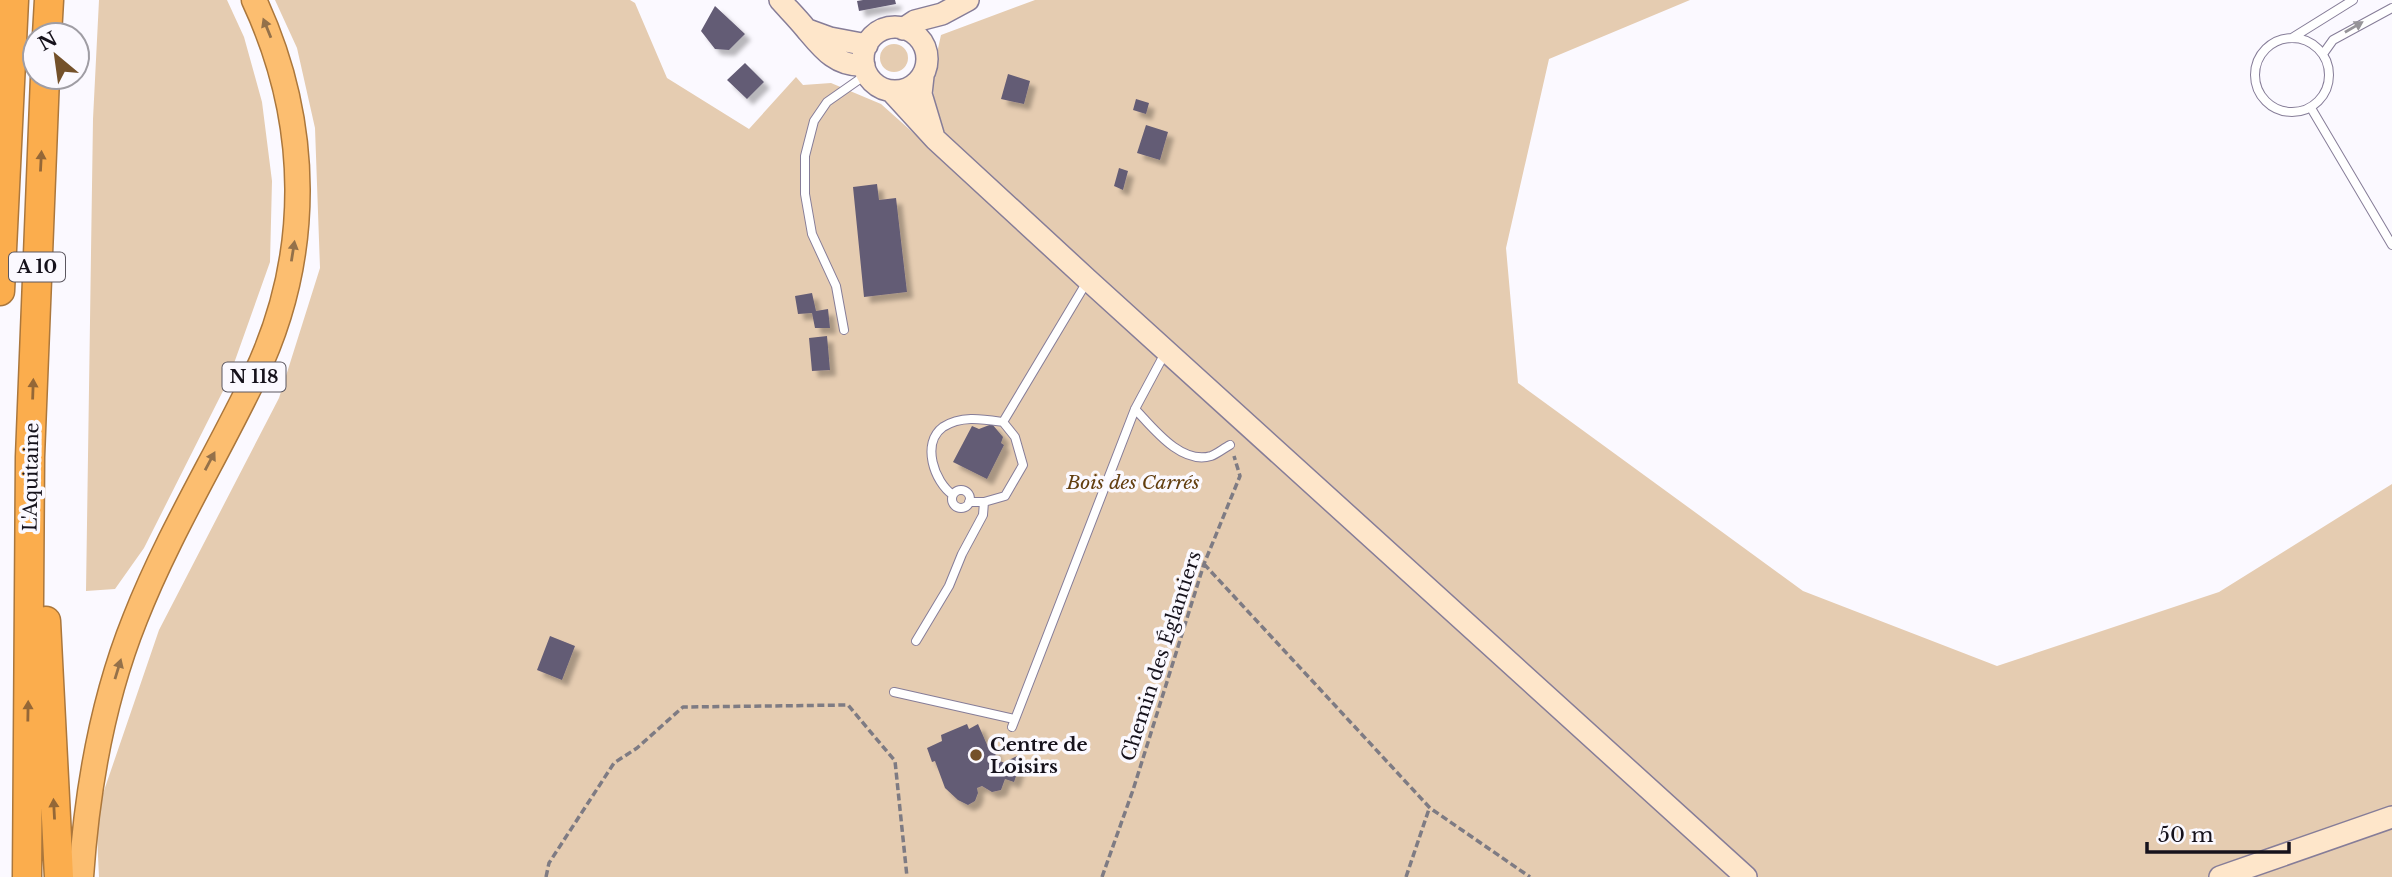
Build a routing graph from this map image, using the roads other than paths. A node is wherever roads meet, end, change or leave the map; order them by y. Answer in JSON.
{"nodes":[{"id":1,"x":14,"y":0,"type":"edge"},
{"id":2,"x":49,"y":0,"type":"edge"},
{"id":3,"x":254,"y":0,"type":"edge"},
{"id":4,"x":780,"y":0,"type":"edge"},
{"id":5,"x":968,"y":0,"type":"edge"},
{"id":6,"x":2353,"y":0,"type":"edge"},
{"id":7,"x":2392,"y":8,"type":"edge"},
{"id":8,"x":942,"y":14,"type":"junction"},
{"id":9,"x":48,"y":21,"type":"edge"},
{"id":10,"x":903,"y":29,"type":"junction"},
{"id":11,"x":2292,"y":38,"type":"junction"},
{"id":12,"x":927,"y":53,"type":"junction"},
{"id":13,"x":2323,"y":54,"type":"junction"},
{"id":14,"x":866,"y":61,"type":"junction"},
{"id":15,"x":923,"y":76,"type":"junction"},
{"id":16,"x":44,"y":91,"type":"edge"},
{"id":17,"x":891,"y":91,"type":"junction"},
{"id":18,"x":2311,"y":107,"type":"junction"},
{"id":19,"x":935,"y":139,"type":"junction"},
{"id":20,"x":2392,"y":245,"type":"edge"},
{"id":21,"x":1088,"y":280,"type":"junction"},
{"id":22,"x":0,"y":291,"type":"edge"},
{"id":23,"x":844,"y":330,"type":"dead end"},
{"id":24,"x":1166,"y":350,"type":"junction"},
{"id":25,"x":1135,"y":409,"type":"junction"},
{"id":26,"x":1003,"y":422,"type":"junction"},
{"id":27,"x":1230,"y":444,"type":"road end"},
{"id":28,"x":30,"y":457,"type":"junction"},
{"id":29,"x":984,"y":502,"type":"junction"},
{"id":30,"x":916,"y":641,"type":"dead end"},
{"id":31,"x":894,"y":692,"type":"dead end"},
{"id":32,"x":2392,"y":817,"type":"edge"},
{"id":33,"x":27,"y":877,"type":"edge"},
{"id":34,"x":59,"y":877,"type":"edge"},
{"id":35,"x":81,"y":877,"type":"edge"},
{"id":36,"x":1746,"y":877,"type":"edge"},
{"id":37,"x":2220,"y":877,"type":"edge"}],
"edges":[{"from":1,"to":22,"type":"highway","number":"A 10"},
{"from":2,"to":9,"type":"highway"},
{"from":35,"to":3,"type":"highway","number":"N 118","one_way":true},
{"from":4,"to":14,"type":"main road"},
{"from":5,"to":8,"type":"main road"},
{"from":6,"to":11,"type":"lane"},
{"from":13,"to":7,"type":"lane","one_way":true},
{"from":8,"to":10,"type":"main road"},
{"from":8,"to":12,"type":"main road"},
{"from":10,"to":12,"type":"main road"},
{"from":10,"to":14,"type":"main road"},
{"from":11,"to":13,"type":"lane"},
{"from":11,"to":18,"type":"lane"},
{"from":12,"to":15,"type":"main road"},
{"from":13,"to":18,"type":"lane"},
{"from":14,"to":17,"type":"main road"},
{"from":14,"to":23,"type":"lane"},
{"from":15,"to":17,"type":"main road"},
{"from":15,"to":19,"type":"main road"},
{"from":28,"to":16,"type":"highway","name":"L'Aquitaine","number":"A 10","one_way":true},
{"from":17,"to":19,"type":"main road"},
{"from":18,"to":20,"type":"lane"},
{"from":19,"to":21,"type":"main road"},
{"from":21,"to":24,"type":"main road"},
{"from":21,"to":26,"type":"lane"},
{"from":24,"to":25,"type":"lane"},
{"from":24,"to":36,"type":"main road"},
{"from":25,"to":27,"type":"lane"},
{"from":25,"to":31,"type":"lane"},
{"from":26,"to":29,"type":"lane"},
{"from":26,"to":29,"type":"lane"},
{"from":33,"to":28,"type":"highway","name":"L'Aquitaine","number":"A 10","one_way":true},
{"from":34,"to":28,"type":"highway","one_way":true},
{"from":29,"to":30,"type":"lane"},
{"from":32,"to":37,"type":"main road"}]}
